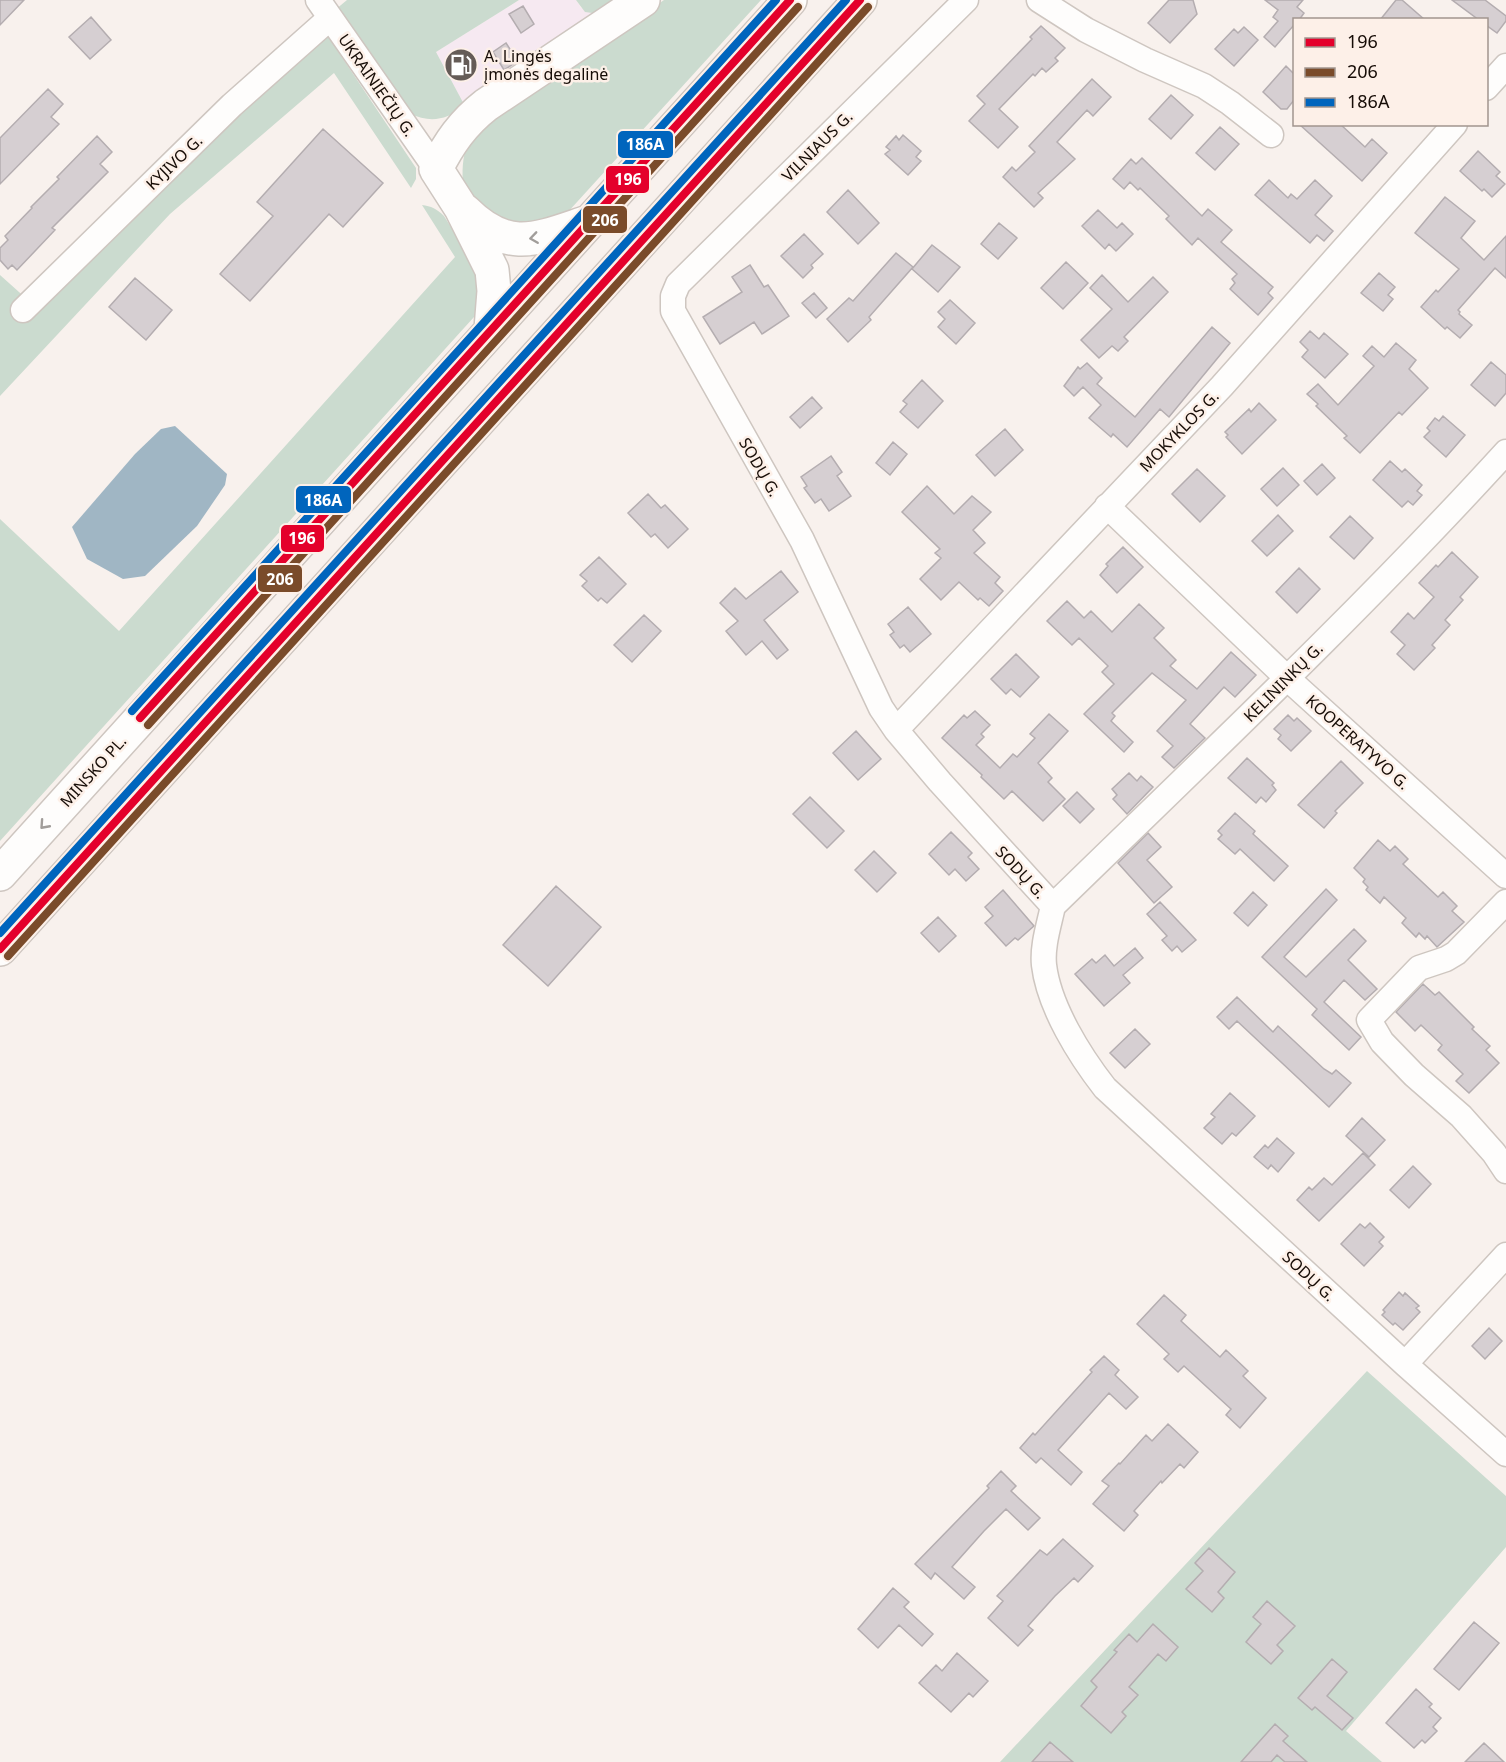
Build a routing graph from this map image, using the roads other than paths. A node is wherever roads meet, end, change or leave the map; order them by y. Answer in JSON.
{"nodes":[{"id":1,"x":643,"y":0,"type":"edge"},
{"id":2,"x":790,"y":0,"type":"edge"},
{"id":3,"x":860,"y":0,"type":"edge"},
{"id":4,"x":966,"y":0,"type":"edge"},
{"id":5,"x":1039,"y":0,"type":"edge"},
{"id":6,"x":324,"y":9,"type":"edge"},
{"id":7,"x":1506,"y":66,"type":"edge"},
{"id":8,"x":1488,"y":86,"type":"edge"},
{"id":9,"x":1453,"y":126,"type":"edge"},
{"id":10,"x":1271,"y":135,"type":"dead end"},
{"id":11,"x":436,"y":169,"type":"junction"},
{"id":12,"x":461,"y":208,"type":"junction"},
{"id":13,"x":589,"y":221,"type":"junction"},
{"id":14,"x":673,"y":296,"type":"joint"},
{"id":15,"x":23,"y":310,"type":"dead end"},
{"id":16,"x":491,"y":329,"type":"junction"},
{"id":17,"x":1506,"y":452,"type":"edge"},
{"id":18,"x":1107,"y":506,"type":"junction"},
{"id":19,"x":1287,"y":678,"type":"junction"},
{"id":20,"x":896,"y":730,"type":"junction"},
{"id":21,"x":0,"y":874,"type":"edge"},
{"id":22,"x":1506,"y":876,"type":"edge"},
{"id":23,"x":1506,"y":902,"type":"edge"},
{"id":24,"x":1053,"y":906,"type":"junction"},
{"id":25,"x":0,"y":949,"type":"edge"},
{"id":26,"x":1506,"y":1171,"type":"edge"},
{"id":27,"x":1506,"y":1255,"type":"edge"},
{"id":28,"x":1405,"y":1364,"type":"junction"},
{"id":29,"x":1506,"y":1454,"type":"edge"}],
"edges":[{"from":1,"to":11,"type":"highway"},
{"from":2,"to":13,"type":"highway","name":"MINSKO PL."},
{"from":3,"to":25,"type":"highway"},
{"from":4,"to":14,"type":"street","name":"VILNIAUS G."},
{"from":5,"to":10,"type":"street"},
{"from":6,"to":11,"type":"street","name":"UKRAINIEČIŲ G."},
{"from":6,"to":15,"type":"street","name":"KYJIVO G."},
{"from":7,"to":8,"type":"street"},
{"from":9,"to":18,"type":"street","name":"MOKYKLOS G."},
{"from":11,"to":12,"type":"highway"},
{"from":13,"to":12,"type":"highway","one_way":true},
{"from":12,"to":16,"type":"highway"},
{"from":13,"to":16,"type":"highway","name":"MINSKO PL."},
{"from":14,"to":20,"type":"street","name":"SODŲ G."},
{"from":16,"to":21,"type":"highway","name":"MINSKO PL.","one_way":true},
{"from":17,"to":19,"type":"street","name":"KELININKŲ G."},
{"from":18,"to":19,"type":"street","name":"KOOPERATYVO G."},
{"from":18,"to":20,"type":"street","name":"MOKYKLOS G."},
{"from":19,"to":22,"type":"street","name":"KOOPERATYVO G."},
{"from":19,"to":24,"type":"street","name":"KELININKŲ G."},
{"from":20,"to":24,"type":"street","name":"SODŲ G."},
{"from":23,"to":26,"type":"street"},
{"from":24,"to":28,"type":"street","name":"SODŲ G."},
{"from":27,"to":28,"type":"street"},
{"from":28,"to":29,"type":"street","name":"SODŲ G."}]}
